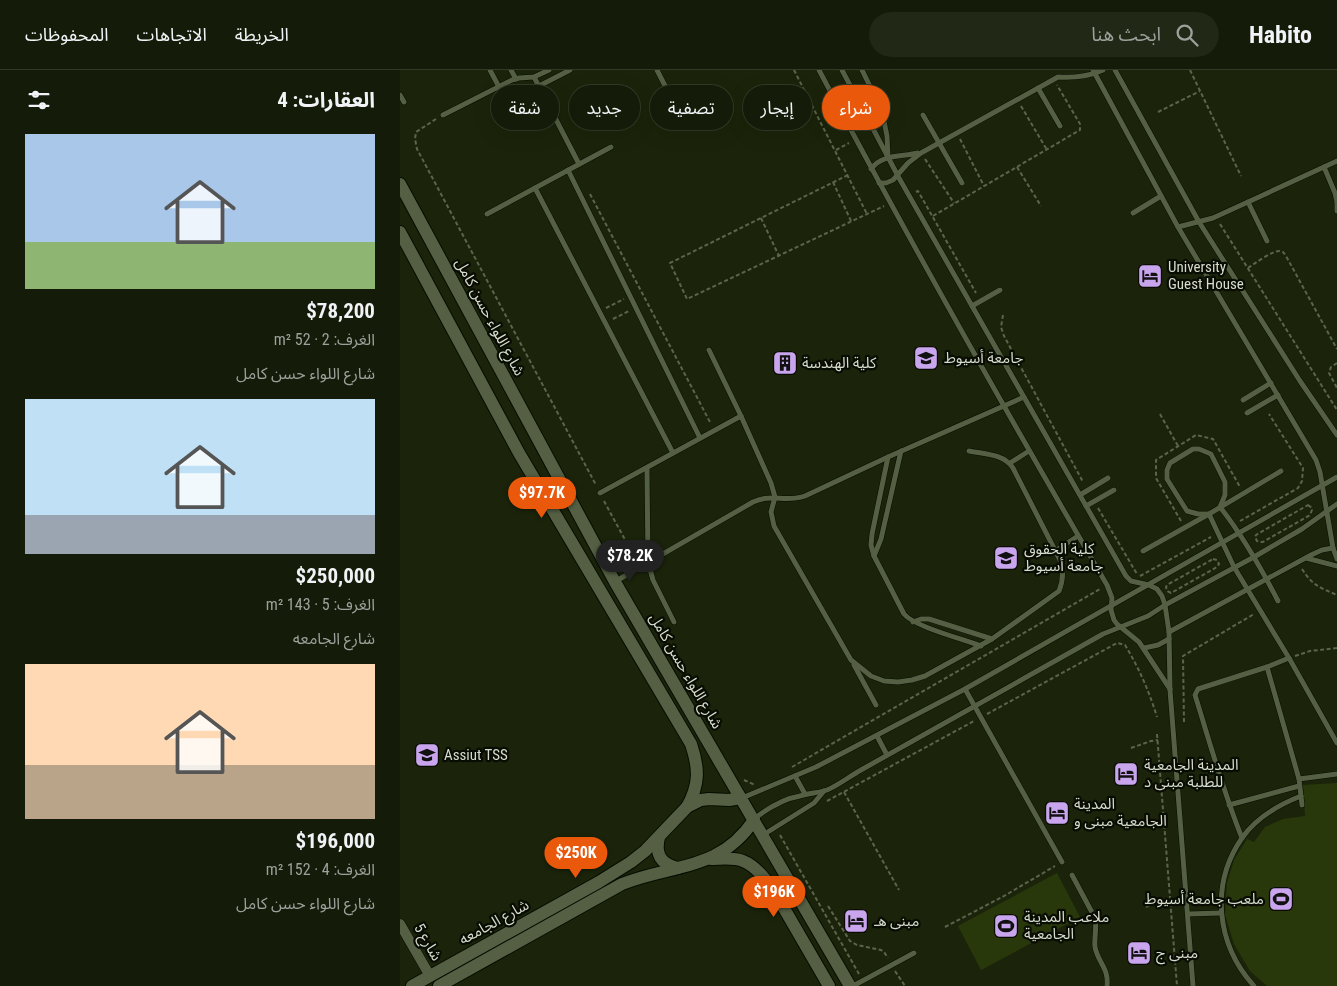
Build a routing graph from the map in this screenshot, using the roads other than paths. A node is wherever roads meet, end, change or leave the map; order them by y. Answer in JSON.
{"nodes":[{"id":1,"x":490,"y":70,"type":"edge"},
{"id":2,"x":511,"y":70,"type":"edge"},
{"id":3,"x":549,"y":70,"type":"edge"},
{"id":4,"x":570,"y":70,"type":"edge"},
{"id":5,"x":657,"y":70,"type":"edge"},
{"id":6,"x":819,"y":70,"type":"edge"},
{"id":7,"x":842,"y":70,"type":"edge"},
{"id":8,"x":862,"y":70,"type":"edge"},
{"id":9,"x":1058,"y":70,"type":"edge"},
{"id":10,"x":1103,"y":70,"type":"edge"},
{"id":11,"x":1115,"y":70,"type":"edge"},
{"id":12,"x":1094,"y":72,"type":"edge"},
{"id":13,"x":534,"y":77,"type":"junction"},
{"id":14,"x":1056,"y":78,"type":"junction"},
{"id":15,"x":516,"y":79,"type":"junction"},
{"id":16,"x":498,"y":85,"type":"edge"},
{"id":17,"x":503,"y":85,"type":"edge"},
{"id":18,"x":538,"y":85,"type":"edge"},
{"id":19,"x":541,"y":85,"type":"edge"},
{"id":20,"x":665,"y":85,"type":"edge"},
{"id":21,"x":1038,"y":88,"type":"junction"},
{"id":22,"x":491,"y":91,"type":"edge"},
{"id":23,"x":400,"y":95,"type":"edge"},
{"id":24,"x":404,"y":102,"type":"dead end"},
{"id":25,"x":442,"y":115,"type":"road end"},
{"id":26,"x":923,"y":115,"type":"dead end"},
{"id":27,"x":559,"y":125,"type":"edge"},
{"id":28,"x":1060,"y":126,"type":"dead end"},
{"id":29,"x":939,"y":143,"type":"junction"},
{"id":30,"x":611,"y":147,"type":"dead end"},
{"id":31,"x":921,"y":153,"type":"junction"},
{"id":32,"x":888,"y":157,"type":"junction"},
{"id":33,"x":1337,"y":162,"type":"edge"},
{"id":34,"x":579,"y":164,"type":"junction"},
{"id":35,"x":1324,"y":167,"type":"junction"},
{"id":36,"x":871,"y":169,"type":"junction"},
{"id":37,"x":568,"y":170,"type":"junction"},
{"id":38,"x":897,"y":175,"type":"junction"},
{"id":39,"x":879,"y":183,"type":"junction"},
{"id":40,"x":962,"y":183,"type":"dead end"},
{"id":41,"x":400,"y":184,"type":"edge"},
{"id":42,"x":535,"y":188,"type":"junction"},
{"id":43,"x":1162,"y":196,"type":"junction"},
{"id":44,"x":1248,"y":202,"type":"junction"},
{"id":45,"x":1337,"y":202,"type":"edge"},
{"id":46,"x":1337,"y":211,"type":"edge"},
{"id":47,"x":1133,"y":213,"type":"dead end"},
{"id":48,"x":487,"y":214,"type":"dead end"},
{"id":49,"x":1199,"y":222,"type":"junction"},
{"id":50,"x":1178,"y":227,"type":"junction"},
{"id":51,"x":400,"y":232,"type":"edge"},
{"id":52,"x":1267,"y":241,"type":"dead end"},
{"id":53,"x":1000,"y":290,"type":"dead end"},
{"id":54,"x":972,"y":306,"type":"junction"},
{"id":55,"x":709,"y":350,"type":"dead end"},
{"id":56,"x":1270,"y":383,"type":"junction"},
{"id":57,"x":1278,"y":395,"type":"junction"},
{"id":58,"x":1024,"y":397,"type":"junction"},
{"id":59,"x":1243,"y":400,"type":"dead end"},
{"id":60,"x":1003,"y":406,"type":"junction"},
{"id":61,"x":1247,"y":413,"type":"dead end"},
{"id":62,"x":741,"y":416,"type":"junction"},
{"id":63,"x":1337,"y":435,"type":"edge"},
{"id":64,"x":700,"y":438,"type":"junction"},
{"id":65,"x":539,"y":443,"type":"junction"},
{"id":66,"x":901,"y":451,"type":"junction"},
{"id":67,"x":969,"y":451,"type":"dead end"},
{"id":68,"x":1030,"y":451,"type":"junction"},
{"id":69,"x":519,"y":453,"type":"junction"},
{"id":70,"x":674,"y":453,"type":"junction"},
{"id":71,"x":888,"y":456,"type":"junction"},
{"id":72,"x":1010,"y":463,"type":"junction"},
{"id":73,"x":647,"y":468,"type":"junction"},
{"id":74,"x":1281,"y":471,"type":"dead end"},
{"id":75,"x":1337,"y":477,"type":"edge"},
{"id":76,"x":1108,"y":478,"type":"dead end"},
{"id":77,"x":1321,"y":486,"type":"junction"},
{"id":78,"x":1114,"y":490,"type":"dead end"},
{"id":79,"x":600,"y":493,"type":"road end"},
{"id":80,"x":1080,"y":495,"type":"junction"},
{"id":81,"x":775,"y":497,"type":"junction"},
{"id":82,"x":1337,"y":504,"type":"edge"},
{"id":83,"x":1086,"y":506,"type":"junction"},
{"id":84,"x":1220,"y":507,"type":"junction"},
{"id":85,"x":1326,"y":511,"type":"junction"},
{"id":86,"x":1209,"y":514,"type":"junction"},
{"id":87,"x":1240,"y":533,"type":"junction"},
{"id":88,"x":1078,"y":536,"type":"junction"},
{"id":89,"x":1222,"y":543,"type":"junction"},
{"id":90,"x":1333,"y":548,"type":"junction"},
{"id":91,"x":1143,"y":550,"type":"dead end"},
{"id":92,"x":1055,"y":551,"type":"junction"},
{"id":93,"x":874,"y":556,"type":"junction"},
{"id":94,"x":1254,"y":557,"type":"junction"},
{"id":95,"x":1306,"y":558,"type":"junction"},
{"id":96,"x":1337,"y":559,"type":"edge"},
{"id":97,"x":648,"y":562,"type":"junction"},
{"id":98,"x":1337,"y":566,"type":"edge"},
{"id":99,"x":1234,"y":567,"type":"junction"},
{"id":100,"x":1266,"y":579,"type":"junction"},
{"id":101,"x":614,"y":582,"type":"junction"},
{"id":102,"x":1149,"y":585,"type":"junction"},
{"id":103,"x":1247,"y":590,"type":"junction"},
{"id":104,"x":1278,"y":601,"type":"dead end"},
{"id":105,"x":1165,"y":605,"type":"junction"},
{"id":106,"x":1112,"y":606,"type":"junction"},
{"id":107,"x":674,"y":622,"type":"dead end"},
{"id":108,"x":913,"y":622,"type":"junction"},
{"id":109,"x":1120,"y":626,"type":"junction"},
{"id":110,"x":1169,"y":632,"type":"junction"},
{"id":111,"x":992,"y":639,"type":"junction"},
{"id":112,"x":1169,"y":639,"type":"junction"},
{"id":113,"x":981,"y":646,"type":"junction"},
{"id":114,"x":1144,"y":648,"type":"junction"},
{"id":115,"x":1289,"y":658,"type":"junction"},
{"id":116,"x":851,"y":660,"type":"junction"},
{"id":117,"x":1267,"y":667,"type":"junction"},
{"id":118,"x":965,"y":689,"type":"junction"},
{"id":119,"x":1170,"y":690,"type":"junction"},
{"id":120,"x":876,"y":705,"type":"dead end"},
{"id":121,"x":975,"y":706,"type":"junction"},
{"id":122,"x":877,"y":736,"type":"junction"},
{"id":123,"x":1337,"y":743,"type":"edge"},
{"id":124,"x":887,"y":755,"type":"junction"},
{"id":125,"x":1337,"y":774,"type":"edge"},
{"id":126,"x":796,"y":776,"type":"junction"},
{"id":127,"x":1298,"y":779,"type":"junction"},
{"id":128,"x":1299,"y":786,"type":"junction"},
{"id":129,"x":824,"y":791,"type":"junction"},
{"id":130,"x":804,"y":794,"type":"junction"},
{"id":131,"x":1301,"y":796,"type":"junction"},
{"id":132,"x":742,"y":798,"type":"junction"},
{"id":133,"x":1229,"y":805,"type":"junction"},
{"id":134,"x":1302,"y":805,"type":"dead end"},
{"id":135,"x":687,"y":806,"type":"junction"},
{"id":136,"x":754,"y":820,"type":"junction"},
{"id":137,"x":762,"y":835,"type":"junction"},
{"id":138,"x":659,"y":837,"type":"junction"},
{"id":139,"x":1242,"y":838,"type":"junction"},
{"id":140,"x":709,"y":859,"type":"junction"},
{"id":141,"x":631,"y":862,"type":"junction"},
{"id":142,"x":1062,"y":862,"type":"road end"},
{"id":143,"x":678,"y":868,"type":"junction"},
{"id":144,"x":1072,"y":876,"type":"dead end"},
{"id":145,"x":638,"y":878,"type":"junction"},
{"id":146,"x":1221,"y":913,"type":"junction"},
{"id":147,"x":1188,"y":914,"type":"junction"},
{"id":148,"x":400,"y":924,"type":"edge"},
{"id":149,"x":914,"y":953,"type":"dead end"},
{"id":150,"x":430,"y":976,"type":"junction"},
{"id":151,"x":412,"y":986,"type":"edge"},
{"id":152,"x":439,"y":986,"type":"edge"},
{"id":153,"x":830,"y":986,"type":"edge"},
{"id":154,"x":852,"y":986,"type":"edge"},
{"id":155,"x":1107,"y":986,"type":"edge"},
{"id":156,"x":1193,"y":986,"type":"edge"},
{"id":157,"x":1254,"y":986,"type":"edge"}],
"edges":[{"from":1,"to":16,"type":"lane"},
{"from":2,"to":15,"type":"lane"},
{"from":3,"to":13,"type":"lane"},
{"from":4,"to":19,"type":"lane"},
{"from":5,"to":20,"type":"lane"},
{"from":6,"to":36,"type":"lane"},
{"from":7,"to":32,"type":"lane"},
{"from":8,"to":32,"type":"lane"},
{"from":9,"to":14,"type":"lane"},
{"from":10,"to":12,"type":"lane"},
{"from":11,"to":49,"type":"lane"},
{"from":12,"to":14,"type":"lane"},
{"from":12,"to":43,"type":"lane"},
{"from":13,"to":15,"type":"lane"},
{"from":13,"to":18,"type":"lane"},
{"from":14,"to":21,"type":"lane"},
{"from":15,"to":17,"type":"lane"},
{"from":21,"to":28,"type":"lane"},
{"from":21,"to":29,"type":"lane"},
{"from":22,"to":25,"type":"lane"},
{"from":23,"to":24,"type":"lane"},
{"from":26,"to":29,"type":"lane"},
{"from":27,"to":34,"type":"lane"},
{"from":29,"to":31,"type":"lane"},
{"from":29,"to":40,"type":"lane"},
{"from":30,"to":34,"type":"lane"},
{"from":31,"to":32,"type":"lane"},
{"from":31,"to":38,"type":"lane"},
{"from":32,"to":36,"type":"lane"},
{"from":32,"to":38,"type":"lane"},
{"from":33,"to":35,"type":"lane"},
{"from":34,"to":37,"type":"lane"},
{"from":35,"to":44,"type":"lane"},
{"from":35,"to":45,"type":"lane"},
{"from":36,"to":39,"type":"lane"},
{"from":37,"to":42,"type":"lane"},
{"from":37,"to":64,"type":"lane"},
{"from":38,"to":39,"type":"lane"},
{"from":38,"to":54,"type":"lane"},
{"from":39,"to":60,"type":"lane"},
{"from":41,"to":65,"type":"main road","name":"شارع اللواء حسن كامل"},
{"from":42,"to":48,"type":"lane"},
{"from":42,"to":70,"type":"lane"},
{"from":43,"to":47,"type":"lane"},
{"from":43,"to":50,"type":"lane"},
{"from":44,"to":49,"type":"lane"},
{"from":44,"to":52,"type":"lane"},
{"from":45,"to":46,"type":"lane"},
{"from":49,"to":50,"type":"lane"},
{"from":49,"to":63,"type":"lane"},
{"from":50,"to":56,"type":"lane"},
{"from":51,"to":69,"type":"main road"},
{"from":53,"to":54,"type":"lane"},
{"from":54,"to":58,"type":"lane"},
{"from":55,"to":62,"type":"lane"},
{"from":56,"to":57,"type":"lane"},
{"from":56,"to":59,"type":"lane"},
{"from":57,"to":61,"type":"lane"},
{"from":57,"to":77,"type":"lane"},
{"from":58,"to":60,"type":"lane"},
{"from":58,"to":80,"type":"lane"},
{"from":60,"to":66,"type":"lane"},
{"from":60,"to":68,"type":"lane"},
{"from":62,"to":64,"type":"lane"},
{"from":62,"to":81,"type":"lane"},
{"from":64,"to":70,"type":"lane"},
{"from":65,"to":69,"type":"main road"},
{"from":65,"to":101,"type":"main road","name":"شارع اللواء حسن كامل"},
{"from":66,"to":71,"type":"lane"},
{"from":66,"to":93,"type":"lane"},
{"from":67,"to":72,"type":"lane"},
{"from":68,"to":72,"type":"lane"},
{"from":68,"to":88,"type":"lane"},
{"from":69,"to":135,"type":"main road"},
{"from":70,"to":73,"type":"lane"},
{"from":71,"to":81,"type":"lane"},
{"from":71,"to":93,"type":"lane"},
{"from":72,"to":92,"type":"lane"},
{"from":73,"to":79,"type":"lane"},
{"from":73,"to":97,"type":"lane"},
{"from":74,"to":84,"type":"lane"},
{"from":75,"to":77,"type":"lane"},
{"from":76,"to":80,"type":"lane"},
{"from":77,"to":85,"type":"lane"},
{"from":77,"to":87,"type":"lane"},
{"from":78,"to":83,"type":"lane"},
{"from":80,"to":83,"type":"lane"},
{"from":81,"to":97,"type":"lane"},
{"from":81,"to":116,"type":"lane"},
{"from":82,"to":85,"type":"lane"},
{"from":83,"to":102,"type":"lane"},
{"from":84,"to":86,"type":"lane"},
{"from":84,"to":86,"type":"lane"},
{"from":84,"to":87,"type":"lane"},
{"from":85,"to":90,"type":"lane"},
{"from":85,"to":94,"type":"lane"},
{"from":86,"to":89,"type":"lane"},
{"from":86,"to":91,"type":"lane"},
{"from":87,"to":89,"type":"lane"},
{"from":87,"to":94,"type":"lane"},
{"from":88,"to":92,"type":"lane"},
{"from":88,"to":106,"type":"lane"},
{"from":89,"to":99,"type":"lane"},
{"from":89,"to":102,"type":"lane"},
{"from":90,"to":95,"type":"lane"},
{"from":90,"to":96,"type":"lane"},
{"from":92,"to":111,"type":"lane"},
{"from":93,"to":108,"type":"lane"},
{"from":94,"to":99,"type":"lane"},
{"from":94,"to":100,"type":"lane"},
{"from":95,"to":98,"type":"lane"},
{"from":95,"to":100,"type":"lane"},
{"from":97,"to":101,"type":"lane"},
{"from":97,"to":107,"type":"lane"},
{"from":99,"to":103,"type":"lane"},
{"from":99,"to":105,"type":"lane"},
{"from":100,"to":103,"type":"lane"},
{"from":100,"to":104,"type":"lane"},
{"from":101,"to":132,"type":"main road","name":"شارع اللواء حسن كامل"},
{"from":102,"to":105,"type":"lane"},
{"from":102,"to":106,"type":"lane"},
{"from":103,"to":110,"type":"lane"},
{"from":103,"to":115,"type":"lane"},
{"from":105,"to":109,"type":"lane"},
{"from":105,"to":110,"type":"lane"},
{"from":106,"to":109,"type":"lane"},
{"from":106,"to":118,"type":"lane"},
{"from":108,"to":111,"type":"lane"},
{"from":108,"to":113,"type":"lane"},
{"from":109,"to":114,"type":"lane"},
{"from":109,"to":121,"type":"lane"},
{"from":110,"to":112,"type":"lane"},
{"from":111,"to":113,"type":"lane"},
{"from":112,"to":114,"type":"lane"},
{"from":112,"to":119,"type":"lane"},
{"from":113,"to":116,"type":"lane"},
{"from":114,"to":119,"type":"lane"},
{"from":115,"to":117,"type":"lane"},
{"from":115,"to":123,"type":"lane"},
{"from":116,"to":120,"type":"lane"},
{"from":117,"to":127,"type":"lane"},
{"from":117,"to":133,"type":"lane"},
{"from":118,"to":121,"type":"lane"},
{"from":118,"to":122,"type":"lane"},
{"from":119,"to":147,"type":"lane"},
{"from":121,"to":124,"type":"lane"},
{"from":121,"to":142,"type":"lane"},
{"from":122,"to":124,"type":"lane"},
{"from":122,"to":126,"type":"lane"},
{"from":124,"to":129,"type":"lane"},
{"from":125,"to":127,"type":"lane"},
{"from":126,"to":130,"type":"lane"},
{"from":126,"to":132,"type":"lane"},
{"from":127,"to":128,"type":"lane"},
{"from":128,"to":131,"type":"lane"},
{"from":128,"to":133,"type":"lane"},
{"from":129,"to":130,"type":"lane"},
{"from":129,"to":137,"type":"lane"},
{"from":130,"to":136,"type":"lane"},
{"from":131,"to":134,"type":"lane"},
{"from":131,"to":139,"type":"lane"},
{"from":132,"to":135,"type":"main road"},
{"from":132,"to":136,"type":"main road","name":"شارع اللواء حسن كامل"},
{"from":133,"to":139,"type":"lane"},
{"from":135,"to":138,"type":"main road","name":"شارع الجامعه"},
{"from":136,"to":137,"type":"main road","name":"شارع اللواء حسن كامل"},
{"from":136,"to":140,"type":"main road","name":"شارع الجامعه"},
{"from":137,"to":154,"type":"main road","name":"شارع اللواء حسن كامل"},
{"from":138,"to":141,"type":"main road","name":"شارع الجامعه"},
{"from":138,"to":143,"type":"main road"},
{"from":139,"to":146,"type":"lane"},
{"from":140,"to":143,"type":"main road","name":"شارع الجامعه"},
{"from":140,"to":153,"type":"main road"},
{"from":141,"to":145,"type":"main road"},
{"from":141,"to":150,"type":"main road","name":"شارع الجامعه"},
{"from":143,"to":145,"type":"main road","name":"شارع الجامعه"},
{"from":144,"to":155,"type":"lane"},
{"from":145,"to":152,"type":"main road","name":"شارع الجامعه"},
{"from":146,"to":147,"type":"lane"},
{"from":146,"to":157,"type":"lane"},
{"from":147,"to":156,"type":"lane"},
{"from":148,"to":150,"type":"street","name":"شارع 5"},
{"from":149,"to":154,"type":"lane"},
{"from":150,"to":151,"type":"main road","name":"شارع الجامعه"}]}
